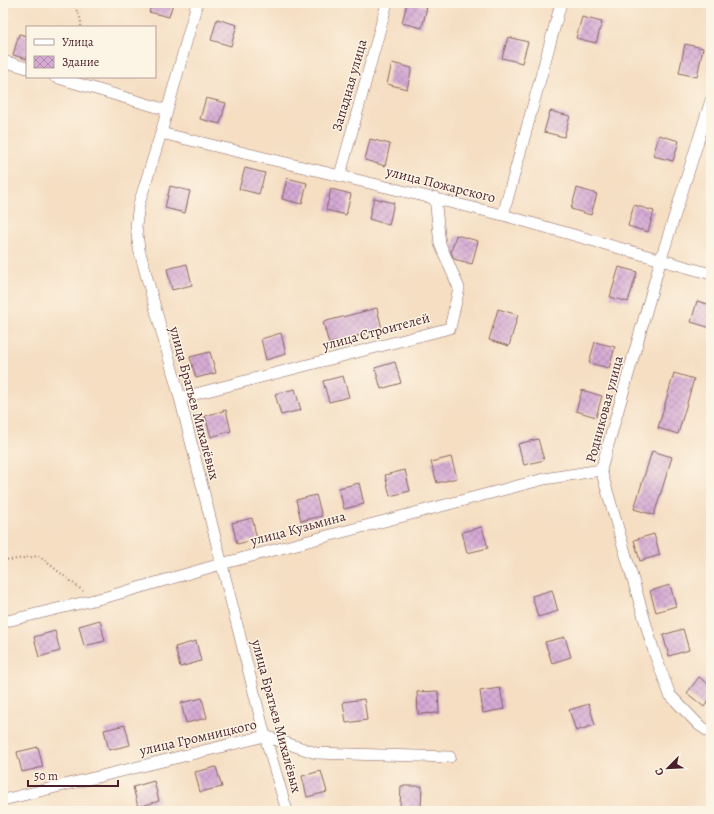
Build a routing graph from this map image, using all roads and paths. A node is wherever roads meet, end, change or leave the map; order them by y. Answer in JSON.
{"nodes":[{"id":1,"x":73,"y":3,"type":"edge"},
{"id":2,"x":197,"y":3,"type":"edge"},
{"id":3,"x":388,"y":3,"type":"edge"},
{"id":4,"x":561,"y":3,"type":"edge"},
{"id":5,"x":80,"y":26,"type":"edge"},
{"id":6,"x":3,"y":61,"type":"edge"},
{"id":7,"x":26,"y":68,"type":"edge"},
{"id":8,"x":58,"y":78,"type":"edge"},
{"id":9,"x":711,"y":100,"type":"edge"},
{"id":10,"x":167,"y":110,"type":"junction"},
{"id":11,"x":161,"y":133,"type":"junction"},
{"id":12,"x":340,"y":175,"type":"junction"},
{"id":13,"x":435,"y":197,"type":"junction"},
{"id":14,"x":503,"y":215,"type":"junction"},
{"id":15,"x":661,"y":260,"type":"junction"},
{"id":16,"x":711,"y":274,"type":"edge"},
{"id":17,"x":180,"y":398,"type":"junction"},
{"id":18,"x":601,"y":470,"type":"junction"},
{"id":19,"x":3,"y":559,"type":"edge"},
{"id":20,"x":221,"y":564,"type":"junction"},
{"id":21,"x":94,"y":600,"type":"junction"},
{"id":22,"x":3,"y":622,"type":"edge"},
{"id":23,"x":711,"y":733,"type":"edge"},
{"id":24,"x":265,"y":736,"type":"junction"},
{"id":25,"x":450,"y":757,"type":"dead end"},
{"id":26,"x":3,"y":800,"type":"edge"},
{"id":27,"x":287,"y":811,"type":"edge"}],
"edges":[{"from":1,"to":5,"type":"path"},
{"from":2,"to":10,"type":"street","name":"улица Братьев Михалёвых"},
{"from":3,"to":12,"type":"street","name":"Западная улица"},
{"from":4,"to":14,"type":"street"},
{"from":6,"to":7,"type":"street"},
{"from":8,"to":10,"type":"street"},
{"from":9,"to":15,"type":"street","name":"Родниковая улица"},
{"from":10,"to":11,"type":"street","name":"улица Братьев Михалёвых"},
{"from":11,"to":12,"type":"street","name":"улица Пожарского"},
{"from":11,"to":17,"type":"street","name":"улица Братьев Михалёвых"},
{"from":12,"to":13,"type":"street","name":"улица Пожарского"},
{"from":13,"to":14,"type":"street","name":"улица Пожарского"},
{"from":13,"to":17,"type":"street","name":"улица Строителей"},
{"from":14,"to":15,"type":"street","name":"улица Пожарского"},
{"from":15,"to":16,"type":"street","name":"улица Пожарского"},
{"from":15,"to":18,"type":"street","name":"Родниковая улица"},
{"from":17,"to":20,"type":"street","name":"улица Братьев Михалёвых"},
{"from":18,"to":20,"type":"street","name":"улица Кузьмина"},
{"from":18,"to":23,"type":"street","name":"Родниковая улица"},
{"from":19,"to":21,"type":"path"},
{"from":20,"to":21,"type":"street","name":"улица Кузьмина"},
{"from":20,"to":24,"type":"street","name":"улица Братьев Михалёвых"},
{"from":21,"to":22,"type":"street","name":"улица Кузьмина"},
{"from":24,"to":25,"type":"street","name":"улица Громницкого"},
{"from":24,"to":26,"type":"street","name":"улица Громницкого"},
{"from":24,"to":27,"type":"street","name":"улица Братьев Михалёвых"}]}
